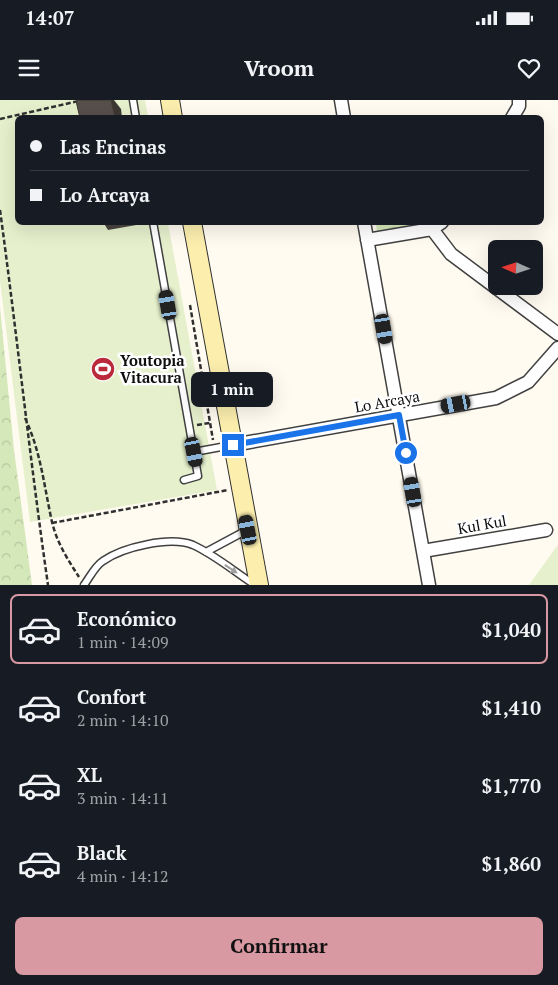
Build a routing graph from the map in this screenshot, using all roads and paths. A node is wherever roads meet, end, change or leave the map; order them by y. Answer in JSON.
{"nodes":[{"id":1,"x":83,"y":100,"type":"edge"},
{"id":2,"x":133,"y":100,"type":"edge"},
{"id":3,"x":170,"y":100,"type":"edge"},
{"id":4,"x":341,"y":100,"type":"edge"},
{"id":5,"x":519,"y":100,"type":"edge"},
{"id":6,"x":17,"y":115,"type":"edge"},
{"id":7,"x":136,"y":115,"type":"edge"},
{"id":8,"x":172,"y":115,"type":"edge"},
{"id":9,"x":344,"y":115,"type":"edge"},
{"id":10,"x":514,"y":115,"type":"edge"},
{"id":11,"x":15,"y":116,"type":"edge"},
{"id":12,"x":0,"y":119,"type":"edge"},
{"id":13,"x":0,"y":210,"type":"edge"},
{"id":14,"x":154,"y":225,"type":"edge"},
{"id":15,"x":193,"y":225,"type":"edge"},
{"id":16,"x":364,"y":225,"type":"edge"},
{"id":17,"x":437,"y":226,"type":"edge"},
{"id":18,"x":367,"y":240,"type":"junction"},
{"id":19,"x":189,"y":299,"type":"dead end"},
{"id":20,"x":558,"y":334,"type":"edge"},
{"id":21,"x":558,"y":348,"type":"edge"},
{"id":22,"x":399,"y":415,"type":"junction"},
{"id":23,"x":24,"y":416,"type":"junction"},
{"id":24,"x":233,"y":445,"type":"junction"},
{"id":25,"x":214,"y":448,"type":"junction"},
{"id":26,"x":194,"y":452,"type":"junction"},
{"id":27,"x":184,"y":480,"type":"dead end"},
{"id":28,"x":241,"y":489,"type":"junction"},
{"id":29,"x":52,"y":523,"type":"junction"},
{"id":30,"x":248,"y":530,"type":"junction"},
{"id":31,"x":546,"y":530,"type":"dead end"},
{"id":32,"x":423,"y":551,"type":"junction"},
{"id":33,"x":206,"y":552,"type":"junction"},
{"id":34,"x":48,"y":585,"type":"edge"},
{"id":35,"x":84,"y":585,"type":"edge"},
{"id":36,"x":255,"y":585,"type":"edge"},
{"id":37,"x":259,"y":585,"type":"edge"},
{"id":38,"x":430,"y":585,"type":"edge"}],
"edges":[{"from":1,"to":6,"type":"path"},
{"from":2,"to":7,"type":"lane"},
{"from":3,"to":8,"type":"main road"},
{"from":4,"to":9,"type":"street"},
{"from":5,"to":10,"type":"street"},
{"from":11,"to":12,"type":"path"},
{"from":13,"to":23,"type":"path"},
{"from":14,"to":26,"type":"lane"},
{"from":15,"to":24,"type":"main road"},
{"from":16,"to":18,"type":"street"},
{"from":17,"to":18,"type":"street"},
{"from":17,"to":20,"type":"street"},
{"from":18,"to":22,"type":"street"},
{"from":19,"to":25,"type":"path"},
{"from":21,"to":22,"type":"street","name":"Lo Arcaya"},
{"from":22,"to":24,"type":"street","name":"Lo Arcaya"},
{"from":22,"to":32,"type":"street"},
{"from":23,"to":29,"type":"path"},
{"from":23,"to":34,"type":"path"},
{"from":24,"to":25,"type":"lane"},
{"from":24,"to":28,"type":"main road"},
{"from":25,"to":26,"type":"lane"},
{"from":26,"to":27,"type":"lane"},
{"from":28,"to":29,"type":"path"},
{"from":28,"to":30,"type":"main road"},
{"from":29,"to":35,"type":"path"},
{"from":30,"to":33,"type":"lane"},
{"from":30,"to":37,"type":"main road"},
{"from":31,"to":32,"type":"street","name":"Kul Kul"},
{"from":32,"to":38,"type":"street"},
{"from":33,"to":35,"type":"lane"},
{"from":33,"to":36,"type":"lane","one_way":true}]}
